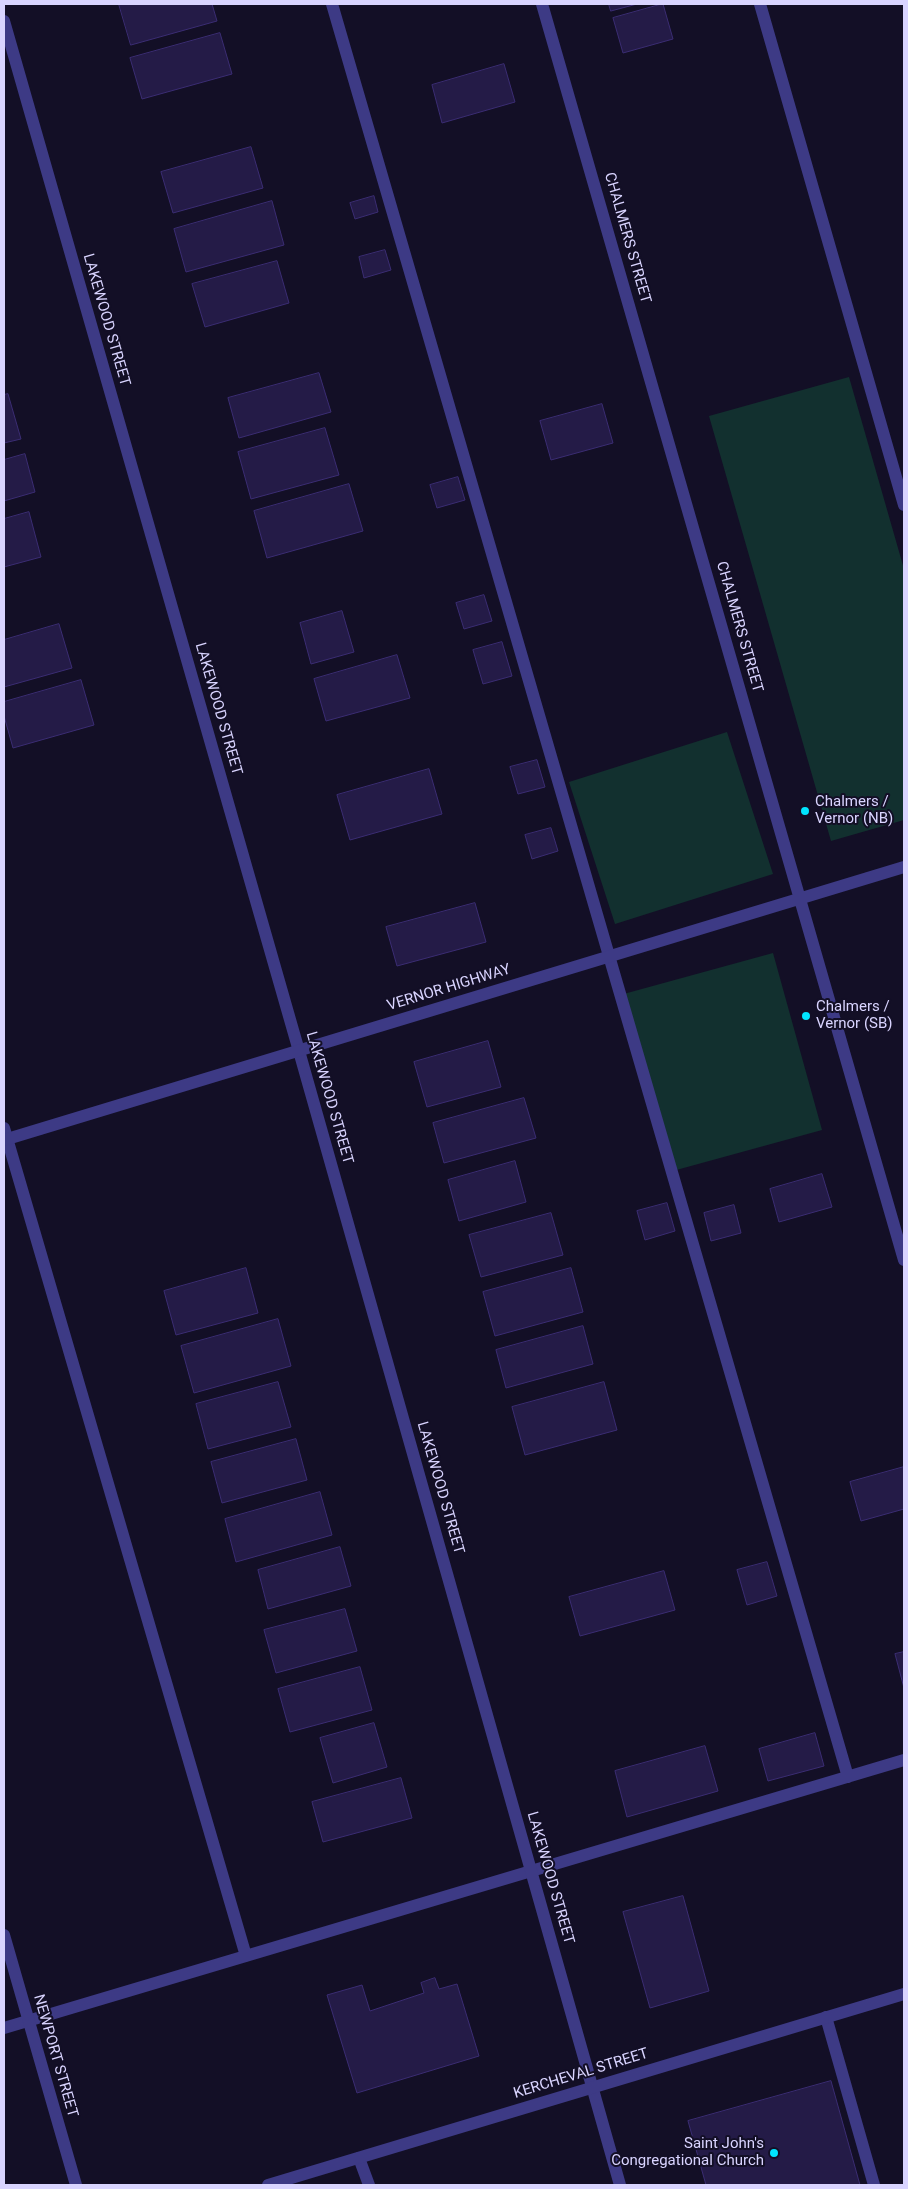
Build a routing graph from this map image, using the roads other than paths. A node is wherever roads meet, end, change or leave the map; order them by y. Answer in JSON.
{"nodes":[{"id":1,"x":332,"y":4,"type":"edge"},
{"id":2,"x":542,"y":4,"type":"edge"},
{"id":3,"x":760,"y":4,"type":"edge"},
{"id":4,"x":4,"y":21,"type":"edge"},
{"id":5,"x":904,"y":504,"type":"edge"},
{"id":6,"x":904,"y":867,"type":"edge"},
{"id":7,"x":801,"y":898,"type":"junction"},
{"id":8,"x":608,"y":957,"type":"junction"},
{"id":9,"x":299,"y":1050,"type":"junction"},
{"id":10,"x":5,"y":1135,"type":"edge"},
{"id":11,"x":904,"y":1260,"type":"edge"},
{"id":12,"x":904,"y":1760,"type":"edge"},
{"id":13,"x":848,"y":1777,"type":"junction"},
{"id":14,"x":531,"y":1872,"type":"junction"},
{"id":15,"x":4,"y":1935,"type":"edge"},
{"id":16,"x":246,"y":1956,"type":"junction"},
{"id":17,"x":904,"y":1994,"type":"edge"},
{"id":18,"x":826,"y":2017,"type":"junction"},
{"id":19,"x":28,"y":2021,"type":"junction"},
{"id":20,"x":4,"y":2028,"type":"edge"},
{"id":21,"x":593,"y":2088,"type":"junction"},
{"id":22,"x":359,"y":2158,"type":"junction"},
{"id":23,"x":76,"y":2185,"type":"edge"},
{"id":24,"x":268,"y":2185,"type":"edge"},
{"id":25,"x":369,"y":2185,"type":"edge"},
{"id":26,"x":620,"y":2185,"type":"edge"},
{"id":27,"x":874,"y":2185,"type":"edge"}],
"edges":[{"from":1,"to":8,"type":"street"},
{"from":2,"to":7,"type":"street","name":"CHALMERS STREET"},
{"from":3,"to":5,"type":"street"},
{"from":4,"to":9,"type":"street","name":"LAKEWOOD STREET"},
{"from":6,"to":7,"type":"street","name":"VERNOR HIGHWAY"},
{"from":7,"to":8,"type":"street","name":"VERNOR HIGHWAY"},
{"from":7,"to":11,"type":"street","name":"CHALMERS STREET"},
{"from":8,"to":9,"type":"street","name":"VERNOR HIGHWAY"},
{"from":8,"to":13,"type":"street"},
{"from":9,"to":10,"type":"street","name":"VERNOR HIGHWAY"},
{"from":9,"to":14,"type":"street","name":"LAKEWOOD STREET"},
{"from":10,"to":16,"type":"street"},
{"from":12,"to":13,"type":"street"},
{"from":13,"to":14,"type":"street"},
{"from":14,"to":16,"type":"street"},
{"from":14,"to":21,"type":"street","name":"LAKEWOOD STREET"},
{"from":15,"to":19,"type":"street","name":"NEWPORT STREET"},
{"from":16,"to":19,"type":"street"},
{"from":17,"to":18,"type":"street","name":"KERCHEVAL STREET"},
{"from":18,"to":21,"type":"street","name":"KERCHEVAL STREET"},
{"from":18,"to":27,"type":"street"},
{"from":19,"to":20,"type":"street"},
{"from":19,"to":23,"type":"street","name":"NEWPORT STREET"},
{"from":21,"to":22,"type":"street","name":"KERCHEVAL STREET"},
{"from":21,"to":26,"type":"street","name":"LAKEWOOD STREET"},
{"from":22,"to":24,"type":"street","name":"KERCHEVAL STREET"},
{"from":22,"to":25,"type":"street"}]}
